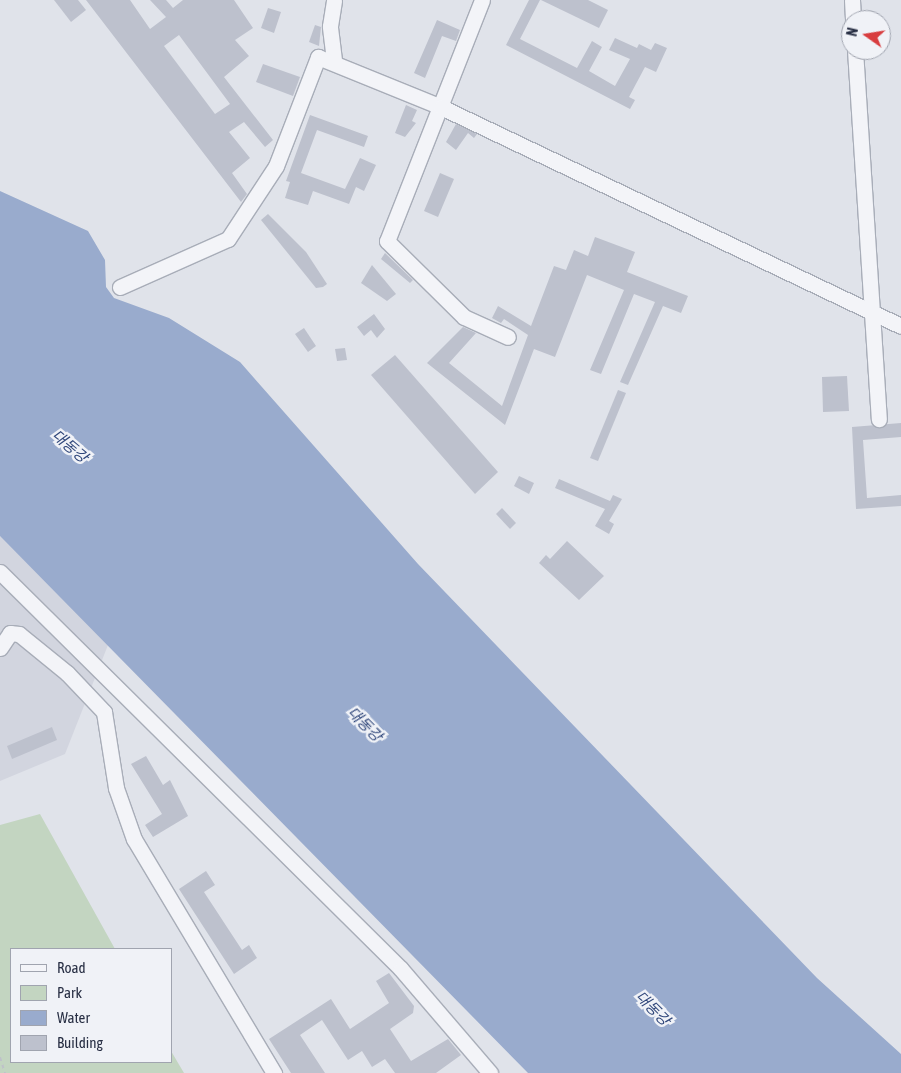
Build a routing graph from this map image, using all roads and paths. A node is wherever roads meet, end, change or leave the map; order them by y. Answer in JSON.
{"nodes":[{"id":1,"x":334,"y":0,"type":"edge"},
{"id":2,"x":482,"y":0,"type":"edge"},
{"id":3,"x":334,"y":60,"type":"junction"},
{"id":4,"x":856,"y":60,"type":"edge"},
{"id":5,"x":441,"y":108,"type":"junction"},
{"id":6,"x":120,"y":287,"type":"dead end"},
{"id":7,"x":870,"y":310,"type":"junction"},
{"id":8,"x":901,"y":326,"type":"edge"},
{"id":9,"x":508,"y":337,"type":"dead end"},
{"id":10,"x":879,"y":420,"type":"dead end"},
{"id":11,"x":0,"y":572,"type":"edge"},
{"id":12,"x":0,"y":648,"type":"edge"},
{"id":13,"x":0,"y":1057,"type":"edge"},
{"id":14,"x":6,"y":1073,"type":"edge"},
{"id":15,"x":274,"y":1073,"type":"edge"},
{"id":16,"x":490,"y":1073,"type":"edge"}],
"edges":[{"from":1,"to":3,"type":"street"},
{"from":2,"to":5,"type":"street"},
{"from":3,"to":5,"type":"street"},
{"from":3,"to":6,"type":"street"},
{"from":4,"to":7,"type":"street"},
{"from":5,"to":7,"type":"street"},
{"from":5,"to":9,"type":"street"},
{"from":7,"to":8,"type":"street"},
{"from":7,"to":10,"type":"street"},
{"from":11,"to":16,"type":"street"},
{"from":12,"to":15,"type":"street"},
{"from":13,"to":14,"type":"path"}]}
